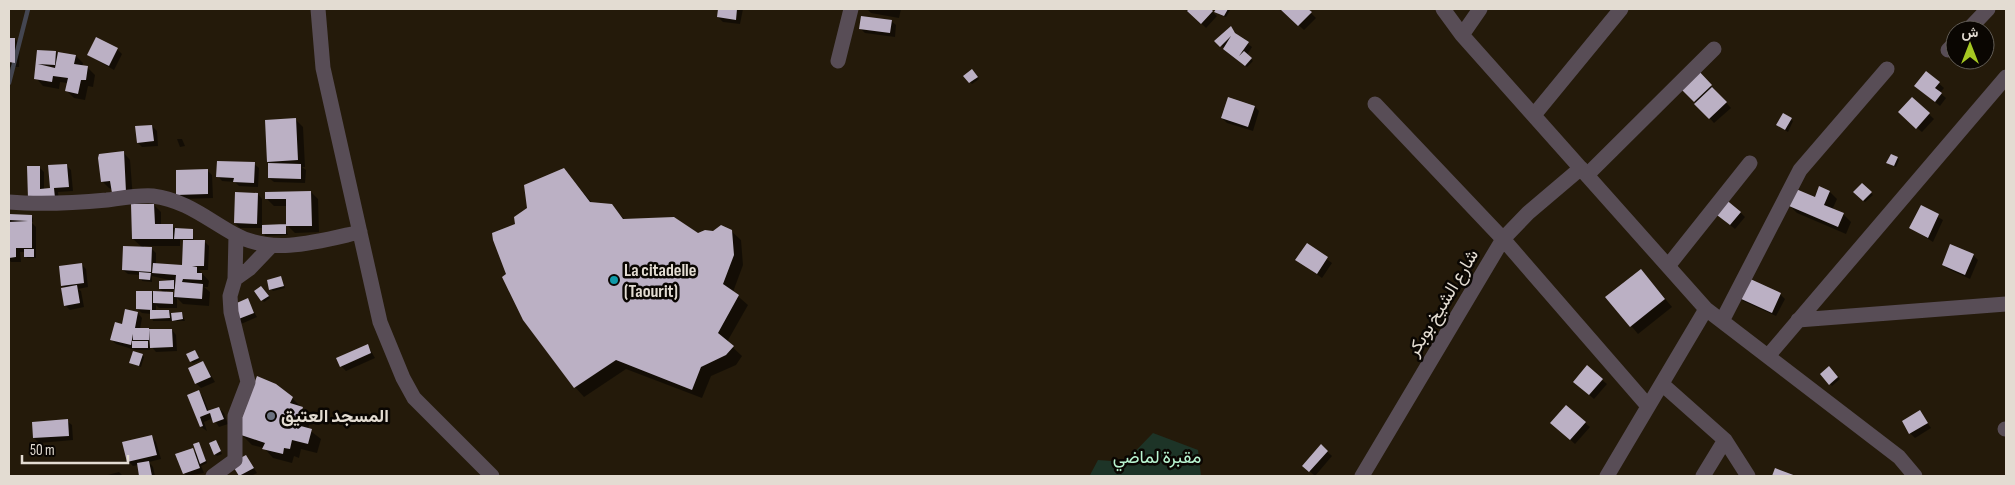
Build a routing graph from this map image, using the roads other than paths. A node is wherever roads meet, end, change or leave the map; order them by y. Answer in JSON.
{"nodes":[{"id":1,"x":318,"y":9,"type":"edge"},
{"id":2,"x":851,"y":9,"type":"edge"},
{"id":3,"x":1443,"y":9,"type":"edge"},
{"id":4,"x":1480,"y":9,"type":"edge"},
{"id":5,"x":1621,"y":9,"type":"edge"},
{"id":6,"x":1988,"y":9,"type":"edge"},
{"id":7,"x":1978,"y":20,"type":"edge"},
{"id":8,"x":1462,"y":35,"type":"junction"},
{"id":9,"x":1714,"y":49,"type":"dead end"},
{"id":10,"x":838,"y":61,"type":"dead end"},
{"id":11,"x":1887,"y":70,"type":"dead end"},
{"id":12,"x":2006,"y":77,"type":"edge"},
{"id":13,"x":1375,"y":104,"type":"dead end"},
{"id":14,"x":1534,"y":115,"type":"junction"},
{"id":15,"x":1750,"y":164,"type":"dead end"},
{"id":16,"x":1584,"y":172,"type":"junction"},
{"id":17,"x":9,"y":202,"type":"edge"},
{"id":18,"x":360,"y":232,"type":"junction"},
{"id":19,"x":236,"y":235,"type":"junction"},
{"id":20,"x":1503,"y":238,"type":"junction"},
{"id":21,"x":272,"y":245,"type":"junction"},
{"id":22,"x":1668,"y":266,"type":"junction"},
{"id":23,"x":234,"y":279,"type":"junction"},
{"id":24,"x":2006,"y":304,"type":"edge"},
{"id":25,"x":1706,"y":309,"type":"junction"},
{"id":26,"x":1798,"y":320,"type":"junction"},
{"id":27,"x":1722,"y":321,"type":"junction"},
{"id":28,"x":1768,"y":356,"type":"junction"},
{"id":29,"x":1662,"y":384,"type":"junction"},
{"id":30,"x":1648,"y":406,"type":"junction"},
{"id":31,"x":1725,"y":440,"type":"junction"},
{"id":32,"x":213,"y":476,"type":"edge"},
{"id":33,"x":492,"y":476,"type":"edge"},
{"id":34,"x":1362,"y":476,"type":"edge"},
{"id":35,"x":1607,"y":476,"type":"edge"},
{"id":36,"x":1703,"y":476,"type":"edge"},
{"id":37,"x":1748,"y":476,"type":"edge"},
{"id":38,"x":1915,"y":476,"type":"edge"}],
"edges":[{"from":1,"to":18,"type":"street"},
{"from":2,"to":10,"type":"street"},
{"from":3,"to":8,"type":"street"},
{"from":4,"to":8,"type":"street"},
{"from":5,"to":14,"type":"street"},
{"from":6,"to":7,"type":"street"},
{"from":8,"to":14,"type":"street"},
{"from":9,"to":16,"type":"street","name":"شارع الشيخ بوبكر"},
{"from":11,"to":27,"type":"street"},
{"from":12,"to":26,"type":"street"},
{"from":13,"to":20,"type":"street"},
{"from":14,"to":16,"type":"street"},
{"from":15,"to":22,"type":"street"},
{"from":16,"to":20,"type":"street","name":"شارع الشيخ بوبكر"},
{"from":16,"to":22,"type":"street"},
{"from":17,"to":19,"type":"street"},
{"from":18,"to":21,"type":"street"},
{"from":18,"to":33,"type":"street"},
{"from":19,"to":21,"type":"street"},
{"from":19,"to":23,"type":"street"},
{"from":20,"to":30,"type":"street"},
{"from":20,"to":34,"type":"street","name":"شارع الشيخ بوبكر"},
{"from":21,"to":23,"type":"street"},
{"from":22,"to":25,"type":"street"},
{"from":23,"to":32,"type":"street"},
{"from":24,"to":26,"type":"street"},
{"from":25,"to":27,"type":"street"},
{"from":25,"to":29,"type":"street"},
{"from":26,"to":28,"type":"street"},
{"from":27,"to":28,"type":"street"},
{"from":28,"to":38,"type":"street"},
{"from":29,"to":30,"type":"street"},
{"from":29,"to":31,"type":"street"},
{"from":30,"to":35,"type":"street"},
{"from":31,"to":36,"type":"street"},
{"from":31,"to":37,"type":"street"}]}
